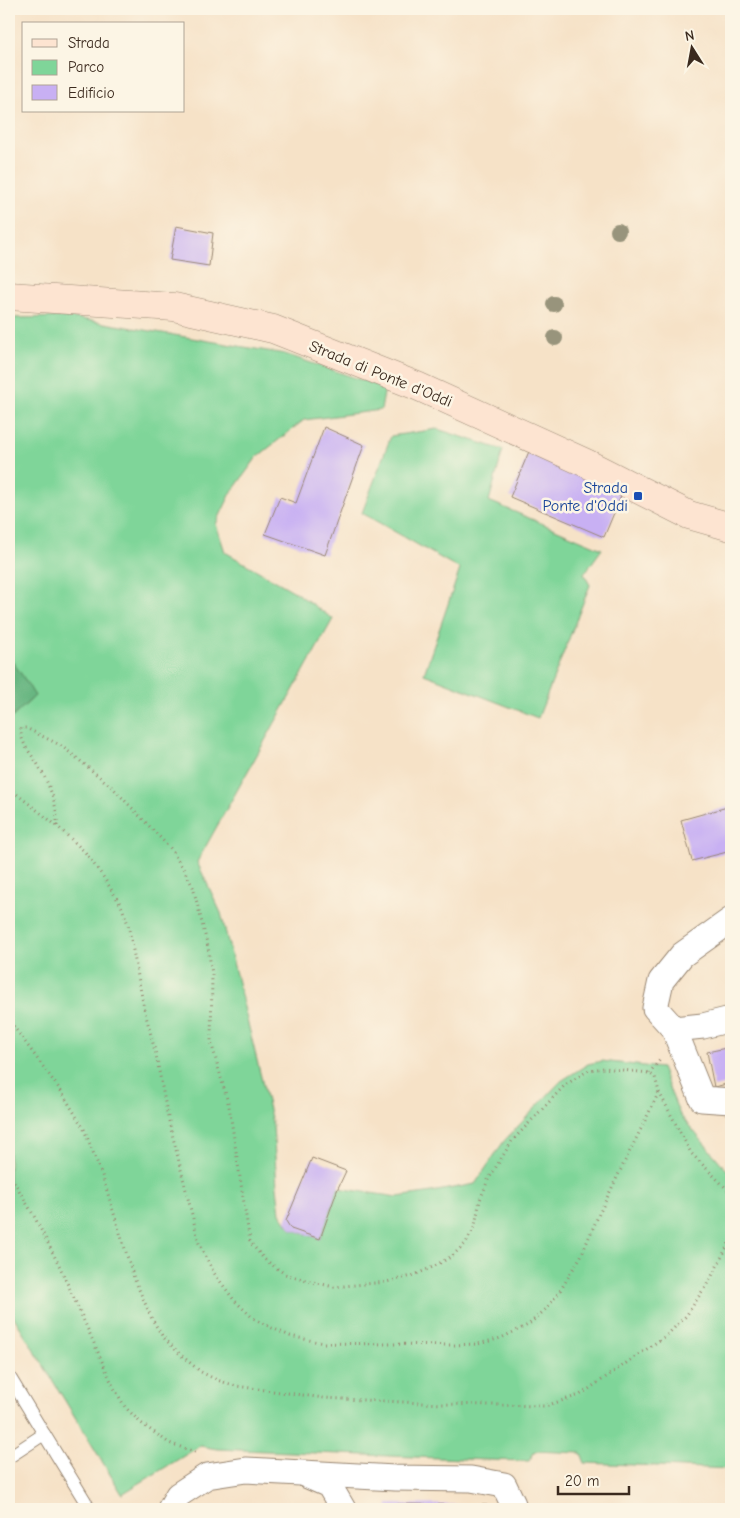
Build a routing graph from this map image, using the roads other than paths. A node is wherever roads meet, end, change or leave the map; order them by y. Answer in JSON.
{"nodes":[{"id":1,"x":9,"y":296,"type":"edge"},
{"id":2,"x":731,"y":527,"type":"edge"},
{"id":3,"x":731,"y":920,"type":"edge"},
{"id":4,"x":731,"y":1019,"type":"edge"},
{"id":5,"x":674,"y":1029,"type":"junction"},
{"id":6,"x":731,"y":1101,"type":"edge"},
{"id":7,"x":9,"y":1376,"type":"edge"},
{"id":8,"x":44,"y":1434,"type":"junction"},
{"id":9,"x":9,"y":1457,"type":"edge"},
{"id":10,"x":301,"y":1473,"type":"junction"},
{"id":11,"x":89,"y":1509,"type":"edge"},
{"id":12,"x":170,"y":1509,"type":"edge"},
{"id":13,"x":343,"y":1509,"type":"edge"},
{"id":14,"x":514,"y":1509,"type":"edge"}],
"edges":[{"from":1,"to":2,"type":"street","name":"Strada di Ponte d'Oddi"},
{"from":3,"to":5,"type":"street"},
{"from":4,"to":5,"type":"street"},
{"from":5,"to":6,"type":"street"},
{"from":7,"to":8,"type":"lane"},
{"from":8,"to":9,"type":"lane"},
{"from":8,"to":11,"type":"lane"},
{"from":10,"to":12,"type":"street"},
{"from":10,"to":13,"type":"street"},
{"from":10,"to":14,"type":"street"}]}
